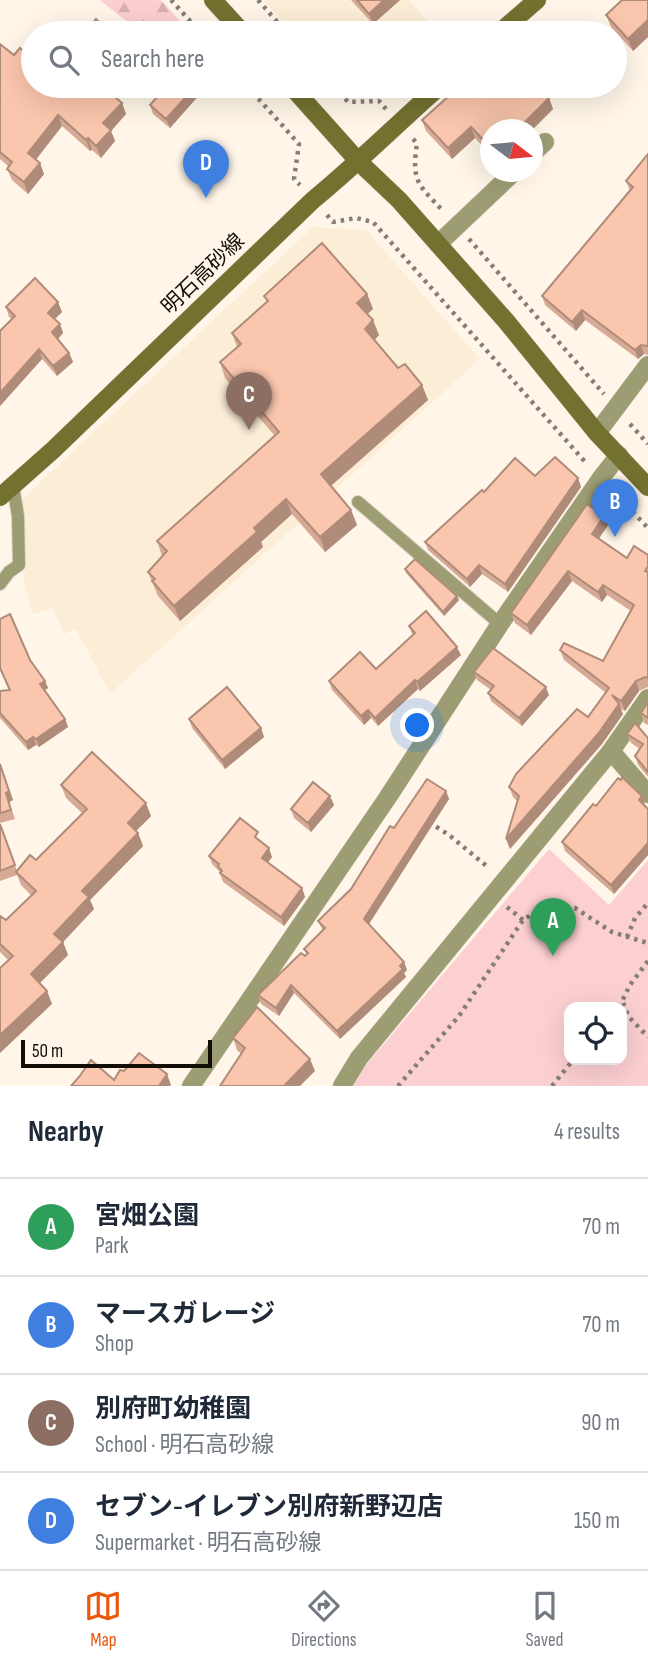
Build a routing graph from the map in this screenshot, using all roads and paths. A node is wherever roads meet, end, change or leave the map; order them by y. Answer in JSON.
{"nodes":[{"id":1,"x":171,"y":0,"type":"edge"},
{"id":2,"x":213,"y":0,"type":"edge"},
{"id":3,"x":258,"y":0,"type":"edge"},
{"id":4,"x":537,"y":0,"type":"edge"},
{"id":5,"x":190,"y":21,"type":"edge"},
{"id":6,"x":232,"y":21,"type":"edge"},
{"id":7,"x":277,"y":21,"type":"edge"},
{"id":8,"x":513,"y":21,"type":"edge"},
{"id":9,"x":258,"y":98,"type":"edge"},
{"id":10,"x":302,"y":98,"type":"edge"},
{"id":11,"x":344,"y":98,"type":"edge"},
{"id":12,"x":426,"y":98,"type":"edge"},
{"id":13,"x":398,"y":123,"type":"junction"},
{"id":14,"x":417,"y":143,"type":"dead end"},
{"id":15,"x":359,"y":162,"type":"junction"},
{"id":16,"x":294,"y":179,"type":"dead end"},
{"id":17,"x":503,"y":182,"type":"edge"},
{"id":18,"x":333,"y":222,"type":"dead end"},
{"id":19,"x":457,"y":226,"type":"junction"},
{"id":20,"x":438,"y":244,"type":"junction"},
{"id":21,"x":648,"y":365,"type":"edge"},
{"id":22,"x":617,"y":408,"type":"junction"},
{"id":23,"x":597,"y":433,"type":"junction"},
{"id":24,"x":648,"y":444,"type":"edge"},
{"id":25,"x":620,"y":455,"type":"junction"},
{"id":26,"x":600,"y":478,"type":"junction"},
{"id":27,"x":648,"y":487,"type":"edge"},
{"id":28,"x":4,"y":491,"type":"edge"},
{"id":29,"x":358,"y":502,"type":"dead end"},
{"id":30,"x":648,"y":528,"type":"edge"},
{"id":31,"x":0,"y":584,"type":"edge"},
{"id":32,"x":500,"y":624,"type":"junction"},
{"id":33,"x":648,"y":698,"type":"edge"},
{"id":34,"x":611,"y":751,"type":"junction"},
{"id":35,"x":648,"y":794,"type":"edge"},
{"id":36,"x":422,"y":818,"type":"edge"},
{"id":37,"x":505,"y":883,"type":"junction"},
{"id":38,"x":648,"y":903,"type":"edge"},
{"id":39,"x":627,"y":937,"type":"junction"},
{"id":40,"x":648,"y":943,"type":"edge"},
{"id":41,"x":648,"y":961,"type":"edge"},
{"id":42,"x":622,"y":1002,"type":"edge"},
{"id":43,"x":627,"y":1014,"type":"edge"},
{"id":44,"x":648,"y":1037,"type":"edge"},
{"id":45,"x":569,"y":1065,"type":"edge"},
{"id":46,"x":191,"y":1086,"type":"edge"},
{"id":47,"x":342,"y":1086,"type":"edge"},
{"id":48,"x":398,"y":1086,"type":"edge"},
{"id":49,"x":552,"y":1086,"type":"edge"}],
"edges":[{"from":1,"to":5,"type":"path"},
{"from":2,"to":6,"type":"main road"},
{"from":3,"to":7,"type":"path"},
{"from":4,"to":8,"type":"main road"},
{"from":9,"to":16,"type":"path"},
{"from":10,"to":15,"type":"main road"},
{"from":11,"to":13,"type":"path"},
{"from":12,"to":13,"type":"main road","name":"明石高砂線"},
{"from":13,"to":15,"type":"main road","name":"明石高砂線"},
{"from":14,"to":19,"type":"path"},
{"from":15,"to":20,"type":"main road"},
{"from":15,"to":28,"type":"main road","name":"明石高砂線"},
{"from":17,"to":19,"type":"street"},
{"from":18,"to":26,"type":"path"},
{"from":19,"to":20,"type":"street"},
{"from":19,"to":22,"type":"path"},
{"from":20,"to":23,"type":"main road"},
{"from":21,"to":22,"type":"street"},
{"from":22,"to":23,"type":"street"},
{"from":22,"to":24,"type":"path"},
{"from":23,"to":25,"type":"main road"},
{"from":25,"to":26,"type":"street"},
{"from":25,"to":27,"type":"main road"},
{"from":26,"to":30,"type":"path"},
{"from":26,"to":32,"type":"street"},
{"from":28,"to":31,"type":"lane"},
{"from":29,"to":32,"type":"lane"},
{"from":32,"to":46,"type":"street"},
{"from":33,"to":34,"type":"street"},
{"from":34,"to":35,"type":"street"},
{"from":34,"to":37,"type":"street"},
{"from":36,"to":37,"type":"path"},
{"from":37,"to":47,"type":"street"},
{"from":38,"to":39,"type":"path"},
{"from":39,"to":40,"type":"path"},
{"from":39,"to":48,"type":"path"},
{"from":41,"to":42,"type":"path"},
{"from":43,"to":44,"type":"path"},
{"from":45,"to":49,"type":"path"}]}
